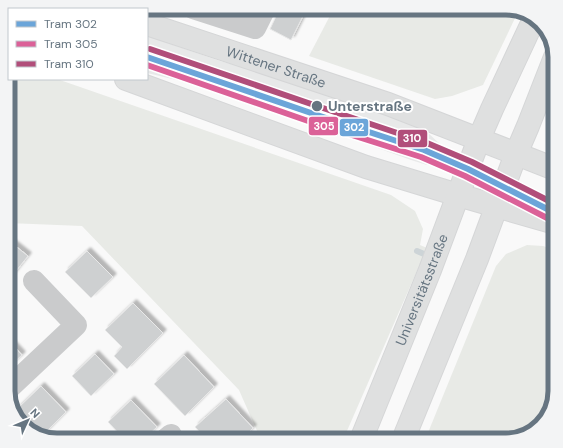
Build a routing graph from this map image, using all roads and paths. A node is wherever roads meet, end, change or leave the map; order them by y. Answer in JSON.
{"nodes":[{"id":1,"x":215,"y":15,"type":"edge"},
{"id":2,"x":262,"y":15,"type":"edge"},
{"id":3,"x":148,"y":24,"type":"edge"},
{"id":4,"x":532,"y":24,"type":"edge"},
{"id":5,"x":548,"y":75,"type":"edge"},
{"id":6,"x":129,"y":80,"type":"edge"},
{"id":7,"x":479,"y":139,"type":"junction"},
{"id":8,"x":516,"y":154,"type":"junction"},
{"id":9,"x":548,"y":166,"type":"edge"},
{"id":10,"x":458,"y":195,"type":"junction"},
{"id":11,"x":497,"y":206,"type":"junction"},
{"id":12,"x":548,"y":221,"type":"edge"},
{"id":13,"x":34,"y":281,"type":"dead end"},
{"id":14,"x":15,"y":382,"type":"edge"},
{"id":15,"x":364,"y":433,"type":"edge"},
{"id":16,"x":406,"y":433,"type":"edge"}],
"edges":[{"from":1,"to":2,"type":"lane"},
{"from":3,"to":7,"type":"main road","name":"Wittener Straße"},
{"from":4,"to":7,"type":"main road","name":"Universitätsstraße"},
{"from":5,"to":8,"type":"main road"},
{"from":6,"to":10,"type":"main road"},
{"from":7,"to":8,"type":"main road","name":"Wittener Straße"},
{"from":7,"to":10,"type":"main road","name":"Universitätsstraße"},
{"from":8,"to":9,"type":"main road"},
{"from":8,"to":11,"type":"main road"},
{"from":10,"to":11,"type":"main road"},
{"from":10,"to":15,"type":"main road","name":"Universitätsstraße"},
{"from":11,"to":12,"type":"main road"},
{"from":11,"to":16,"type":"main road"},
{"from":13,"to":14,"type":"lane"}]}
